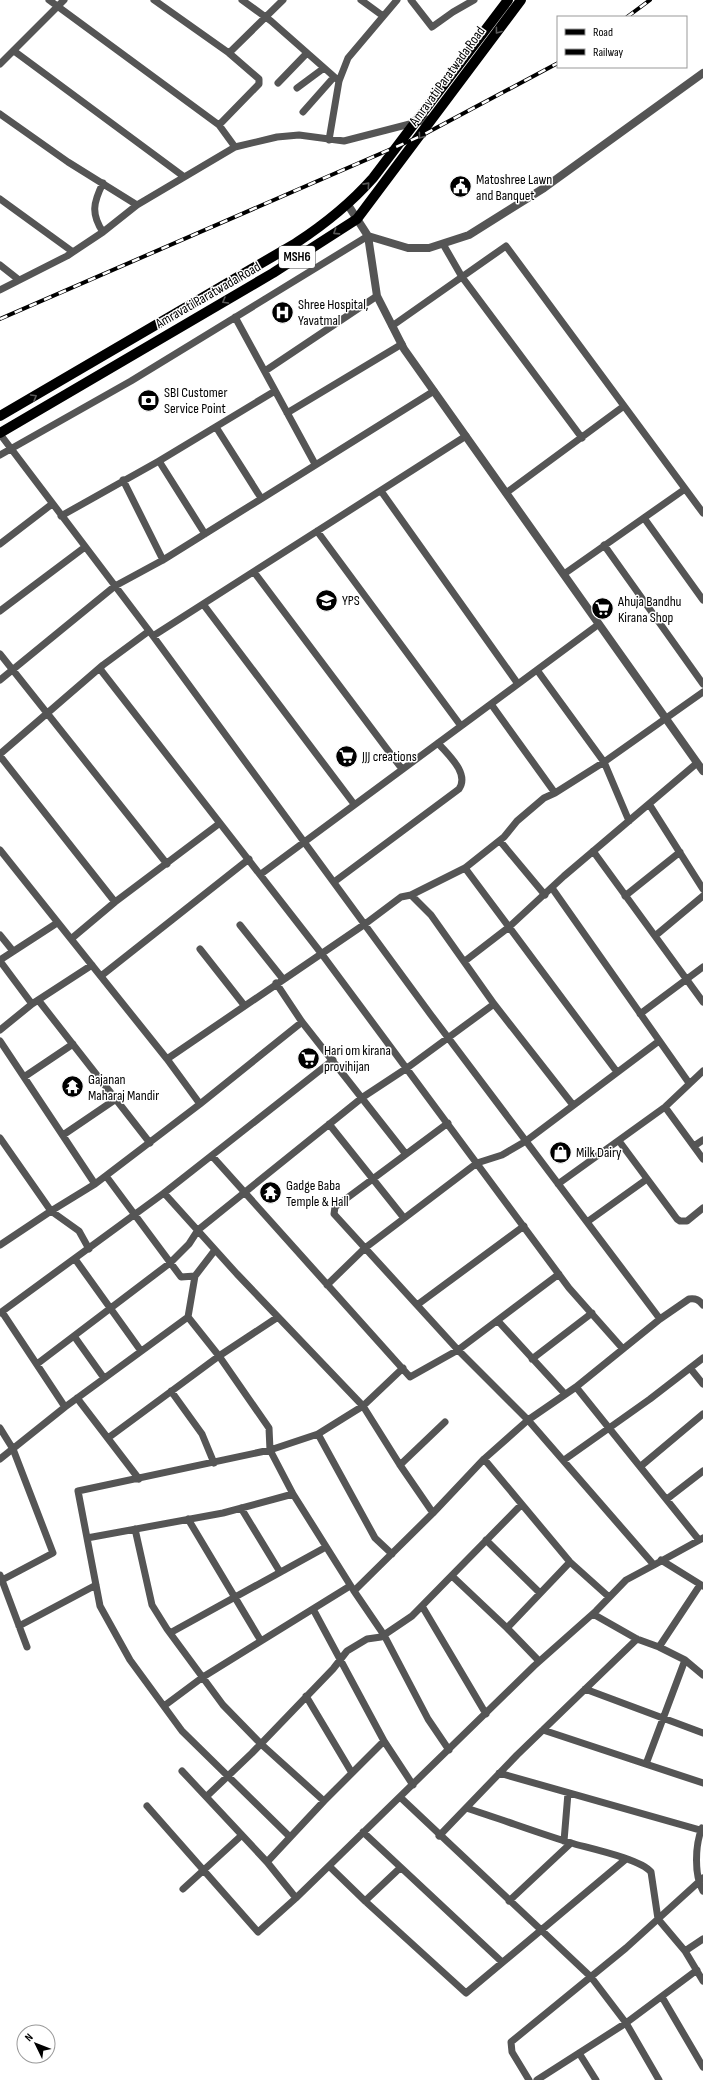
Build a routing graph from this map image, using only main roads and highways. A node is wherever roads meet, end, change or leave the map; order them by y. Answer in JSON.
{"nodes":[{"id":1,"x":508,"y":0,"type":"edge"},
{"id":2,"x":521,"y":0,"type":"edge"},
{"id":3,"x":0,"y":416,"type":"edge"},
{"id":4,"x":0,"y":433,"type":"edge"}],
"edges":[{"from":3,"to":1,"type":"main road","name":"Amravati Paratwada Road","number":"MSH6","one_way":true},
{"from":2,"to":4,"type":"main road","name":"Amravati Paratwada Road","number":"MSH6","one_way":true}]}
